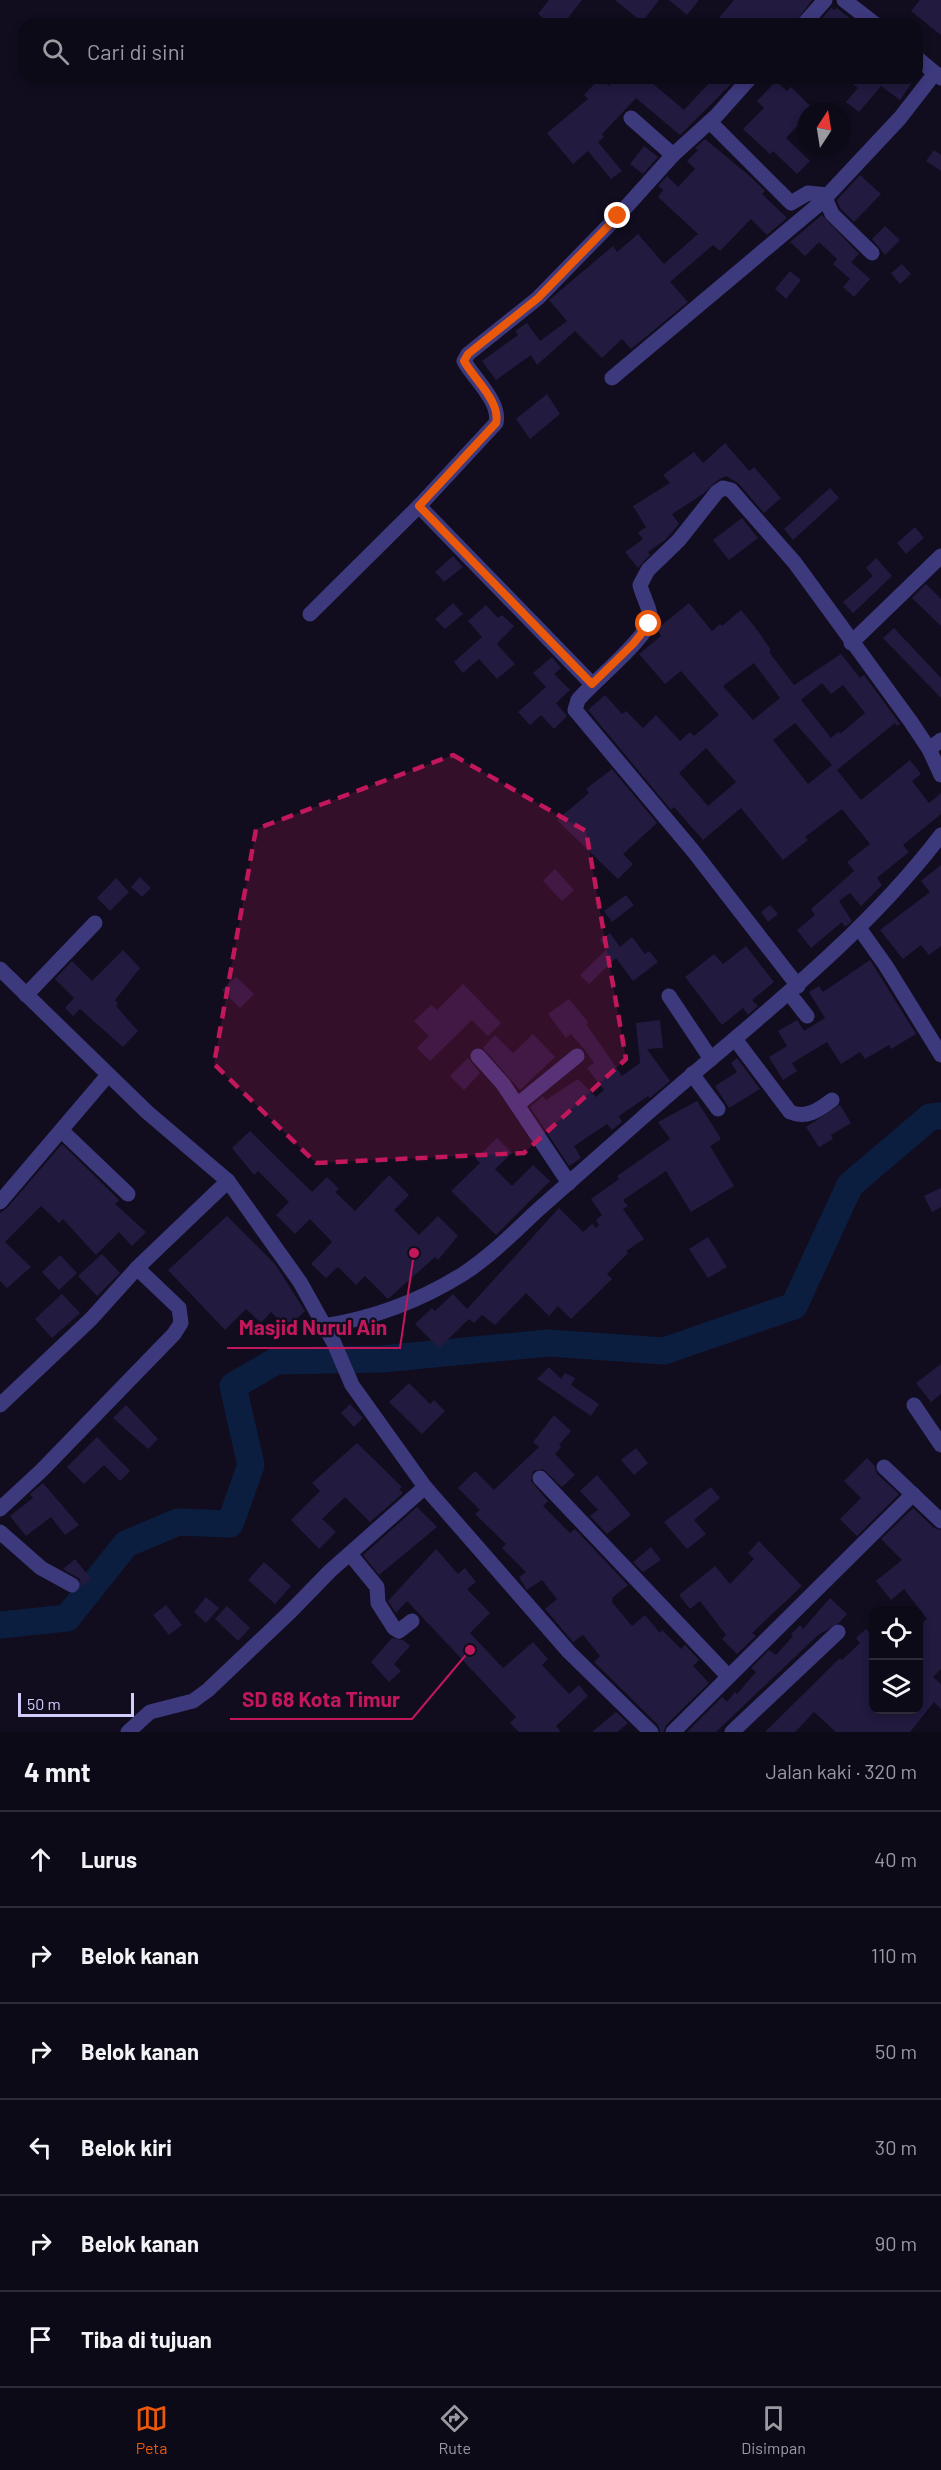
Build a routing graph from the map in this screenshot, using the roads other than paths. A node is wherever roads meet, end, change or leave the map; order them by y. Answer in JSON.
{"nodes":[{"id":1,"x":825,"y":0,"type":"edge"},
{"id":2,"x":844,"y":0,"type":"edge"},
{"id":3,"x":809,"y":18,"type":"edge"},
{"id":4,"x":867,"y":18,"type":"edge"},
{"id":5,"x":923,"y":63,"type":"edge"},
{"id":6,"x":938,"y":75,"type":"edge"},
{"id":7,"x":745,"y":84,"type":"edge"},
{"id":8,"x":631,"y":118,"type":"dead end"},
{"id":9,"x":710,"y":122,"type":"junction"},
{"id":10,"x":673,"y":155,"type":"junction"},
{"id":11,"x":826,"y":197,"type":"junction"},
{"id":12,"x":872,"y":253,"type":"dead end"},
{"id":13,"x":612,"y":378,"type":"dead end"},
{"id":14,"x":419,"y":506,"type":"junction"},
{"id":15,"x":941,"y":556,"type":"edge"},
{"id":16,"x":310,"y":614,"type":"dead end"},
{"id":17,"x":851,"y":643,"type":"junction"},
{"id":18,"x":592,"y":684,"type":"junction"},
{"id":19,"x":935,"y":745,"type":"edge"},
{"id":20,"x":941,"y":775,"type":"edge"},
{"id":21,"x":941,"y":835,"type":"edge"},
{"id":22,"x":95,"y":923,"type":"dead end"},
{"id":23,"x":859,"y":928,"type":"junction"},
{"id":24,"x":0,"y":969,"type":"edge"},
{"id":25,"x":793,"y":990,"type":"junction"},
{"id":26,"x":26,"y":994,"type":"junction"},
{"id":27,"x":669,"y":996,"type":"dead end"},
{"id":28,"x":807,"y":1016,"type":"dead end"},
{"id":29,"x":735,"y":1039,"type":"junction"},
{"id":30,"x":941,"y":1055,"type":"edge"},
{"id":31,"x":478,"y":1056,"type":"dead end"},
{"id":32,"x":577,"y":1056,"type":"dead end"},
{"id":33,"x":711,"y":1059,"type":"junction"},
{"id":34,"x":692,"y":1074,"type":"junction"},
{"id":35,"x":108,"y":1075,"type":"junction"},
{"id":36,"x":832,"y":1100,"type":"dead end"},
{"id":37,"x":517,"y":1105,"type":"junction"},
{"id":38,"x":718,"y":1108,"type":"dead end"},
{"id":39,"x":62,"y":1131,"type":"junction"},
{"id":40,"x":228,"y":1181,"type":"junction"},
{"id":41,"x":569,"y":1183,"type":"junction"},
{"id":42,"x":128,"y":1194,"type":"dead end"},
{"id":43,"x":0,"y":1202,"type":"edge"},
{"id":44,"x":137,"y":1268,"type":"junction"},
{"id":45,"x":324,"y":1326,"type":"junction"},
{"id":46,"x":0,"y":1405,"type":"edge"},
{"id":47,"x":914,"y":1405,"type":"dead end"},
{"id":48,"x":941,"y":1444,"type":"edge"},
{"id":49,"x":884,"y":1467,"type":"dead end"},
{"id":50,"x":540,"y":1478,"type":"dead end"},
{"id":51,"x":425,"y":1487,"type":"junction"},
{"id":52,"x":913,"y":1494,"type":"junction"},
{"id":53,"x":0,"y":1509,"type":"edge"},
{"id":54,"x":941,"y":1521,"type":"edge"},
{"id":55,"x":0,"y":1532,"type":"edge"},
{"id":56,"x":350,"y":1554,"type":"junction"},
{"id":57,"x":72,"y":1585,"type":"dead end"},
{"id":58,"x":412,"y":1621,"type":"dead end"},
{"id":59,"x":838,"y":1632,"type":"dead end"},
{"id":60,"x":729,"y":1676,"type":"junction"},
{"id":61,"x":128,"y":1732,"type":"edge"},
{"id":62,"x":651,"y":1732,"type":"edge"},
{"id":63,"x":672,"y":1732,"type":"edge"},
{"id":64,"x":732,"y":1732,"type":"edge"}],
"edges":[{"from":1,"to":3,"type":"street"},
{"from":2,"to":4,"type":"street"},
{"from":5,"to":6,"type":"street"},
{"from":6,"to":11,"type":"street"},
{"from":7,"to":9,"type":"street"},
{"from":8,"to":10,"type":"street"},
{"from":9,"to":10,"type":"street"},
{"from":9,"to":11,"type":"street"},
{"from":10,"to":14,"type":"street"},
{"from":11,"to":12,"type":"street"},
{"from":11,"to":13,"type":"street"},
{"from":14,"to":16,"type":"street"},
{"from":14,"to":18,"type":"street"},
{"from":15,"to":17,"type":"street"},
{"from":17,"to":18,"type":"street"},
{"from":17,"to":19,"type":"street"},
{"from":18,"to":25,"type":"street"},
{"from":19,"to":20,"type":"street"},
{"from":21,"to":23,"type":"street"},
{"from":22,"to":26,"type":"street"},
{"from":23,"to":25,"type":"street"},
{"from":23,"to":30,"type":"street"},
{"from":24,"to":26,"type":"street"},
{"from":25,"to":28,"type":"street"},
{"from":25,"to":29,"type":"street"},
{"from":26,"to":35,"type":"street"},
{"from":27,"to":33,"type":"street"},
{"from":29,"to":33,"type":"street"},
{"from":29,"to":36,"type":"street"},
{"from":31,"to":37,"type":"street"},
{"from":32,"to":37,"type":"street"},
{"from":33,"to":34,"type":"street"},
{"from":34,"to":38,"type":"street"},
{"from":34,"to":41,"type":"street"},
{"from":35,"to":39,"type":"street"},
{"from":35,"to":40,"type":"street"},
{"from":37,"to":41,"type":"street"},
{"from":39,"to":42,"type":"street"},
{"from":39,"to":43,"type":"street"},
{"from":40,"to":44,"type":"street"},
{"from":40,"to":45,"type":"street"},
{"from":41,"to":45,"type":"street"},
{"from":44,"to":46,"type":"street"},
{"from":44,"to":53,"type":"street"},
{"from":45,"to":51,"type":"street"},
{"from":47,"to":48,"type":"street"},
{"from":49,"to":52,"type":"street"},
{"from":50,"to":60,"type":"street"},
{"from":51,"to":56,"type":"street"},
{"from":51,"to":62,"type":"street"},
{"from":52,"to":54,"type":"street"},
{"from":52,"to":60,"type":"street"},
{"from":55,"to":57,"type":"street"},
{"from":56,"to":58,"type":"street"},
{"from":56,"to":61,"type":"street"},
{"from":59,"to":64,"type":"street"},
{"from":60,"to":63,"type":"street"}]}
